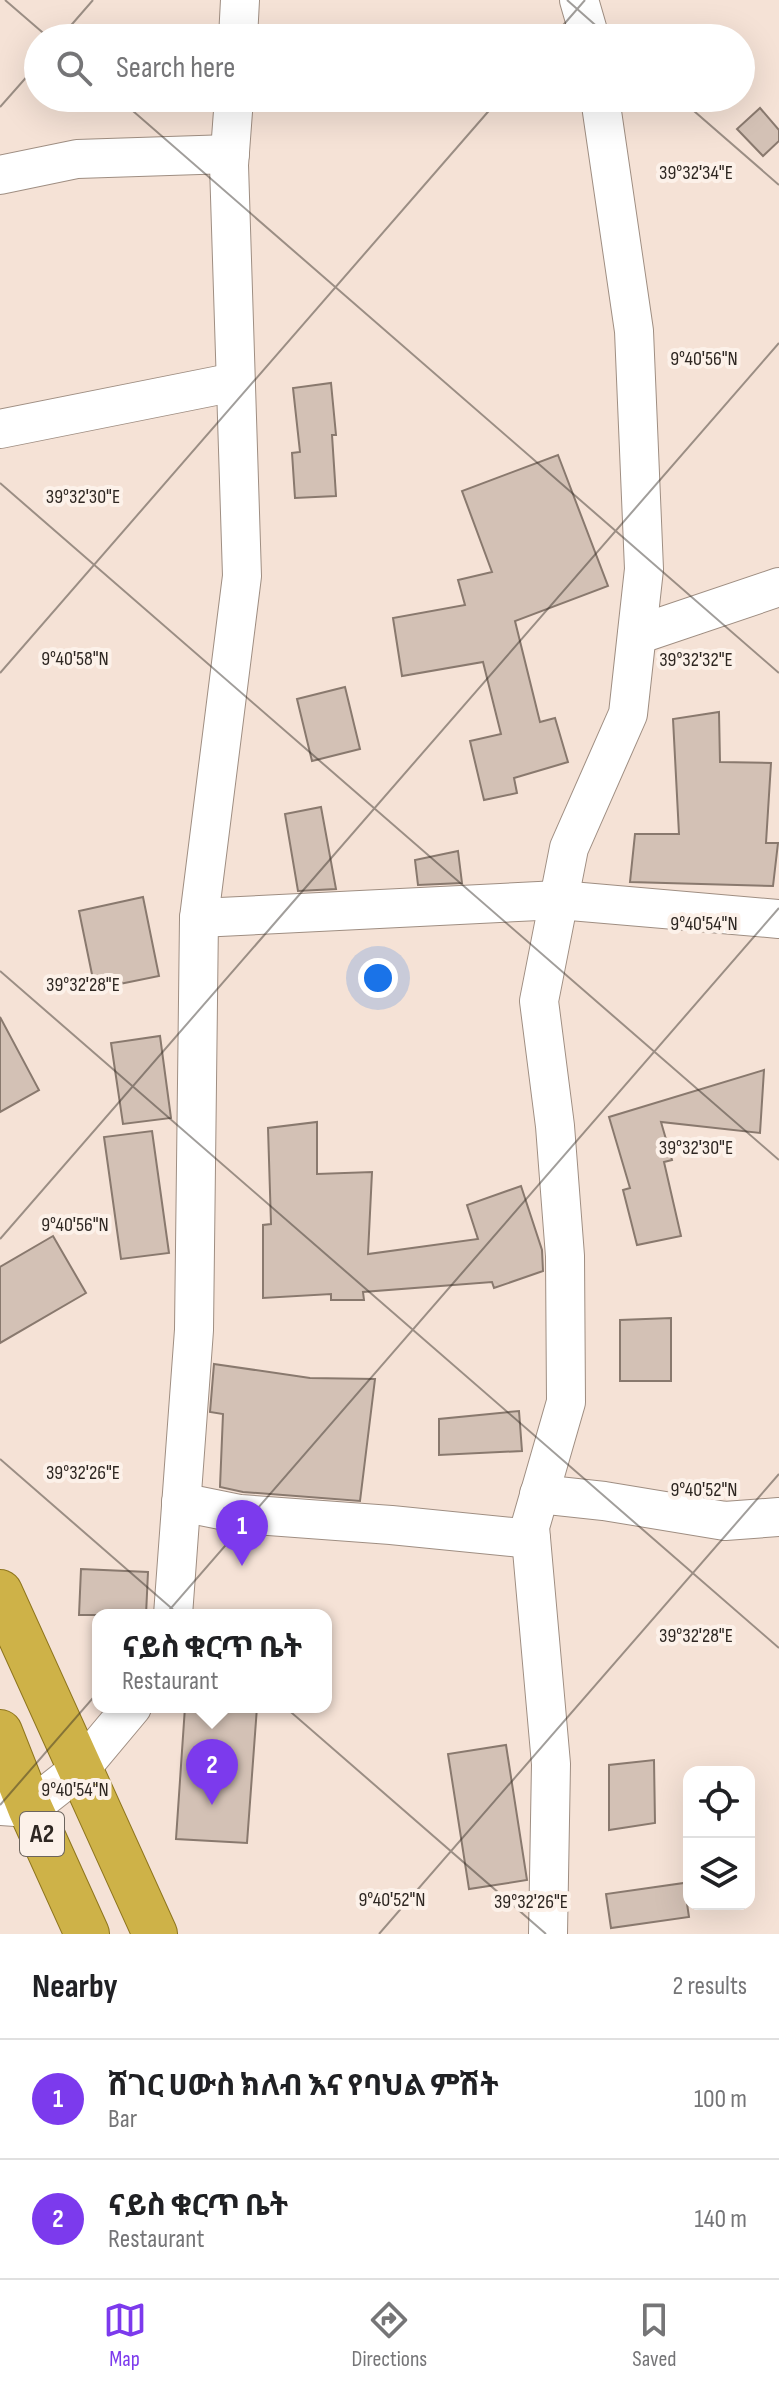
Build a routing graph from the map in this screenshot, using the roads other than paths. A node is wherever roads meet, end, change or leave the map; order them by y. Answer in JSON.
{"nodes":[{"id":1,"x":240,"y":0,"type":"edge"},
{"id":2,"x":579,"y":0,"type":"edge"},
{"id":3,"x":239,"y":24,"type":"edge"},
{"id":4,"x":586,"y":24,"type":"edge"},
{"id":5,"x":233,"y":112,"type":"edge"},
{"id":6,"x":602,"y":112,"type":"edge"},
{"id":7,"x":230,"y":154,"type":"junction"},
{"id":8,"x":0,"y":175,"type":"edge"},
{"id":9,"x":235,"y":382,"type":"junction"},
{"id":10,"x":0,"y":429,"type":"edge"},
{"id":11,"x":779,"y":587,"type":"edge"},
{"id":12,"x":637,"y":635,"type":"junction"},
{"id":13,"x":559,"y":900,"type":"junction"},
{"id":14,"x":199,"y":918,"type":"junction"},
{"id":15,"x":779,"y":919,"type":"edge"},
{"id":16,"x":539,"y":1494,"type":"junction"},
{"id":17,"x":181,"y":1502,"type":"junction"},
{"id":18,"x":779,"y":1517,"type":"edge"},
{"id":19,"x":531,"y":1539,"type":"junction"},
{"id":20,"x":0,"y":1592,"type":"edge"},
{"id":21,"x":173,"y":1609,"type":"edge"},
{"id":22,"x":127,"y":1713,"type":"edge"},
{"id":23,"x":0,"y":1732,"type":"edge"},
{"id":24,"x":81,"y":1768,"type":"junction"},
{"id":25,"x":15,"y":1807,"type":"edge"},
{"id":26,"x":151,"y":1932,"type":"edge"},
{"id":27,"x":87,"y":1934,"type":"edge"},
{"id":28,"x":548,"y":1934,"type":"edge"}],
"edges":[{"from":1,"to":3,"type":"street"},
{"from":2,"to":4,"type":"street"},
{"from":5,"to":7,"type":"street"},
{"from":6,"to":12,"type":"street"},
{"from":7,"to":8,"type":"street"},
{"from":7,"to":9,"type":"street"},
{"from":9,"to":10,"type":"street"},
{"from":9,"to":14,"type":"street"},
{"from":11,"to":12,"type":"street"},
{"from":12,"to":13,"type":"street"},
{"from":13,"to":14,"type":"street"},
{"from":13,"to":15,"type":"street"},
{"from":13,"to":16,"type":"street"},
{"from":14,"to":17,"type":"street"},
{"from":16,"to":18,"type":"street"},
{"from":16,"to":19,"type":"street"},
{"from":17,"to":19,"type":"street"},
{"from":17,"to":21,"type":"street"},
{"from":19,"to":28,"type":"street"},
{"from":20,"to":24,"type":"highway","number":"A2"},
{"from":22,"to":24,"type":"street"},
{"from":23,"to":25,"type":"highway","number":"A2"},
{"from":24,"to":25,"type":"street"},
{"from":24,"to":26,"type":"highway","number":"A2"},
{"from":25,"to":27,"type":"highway","number":"A2"}]}
